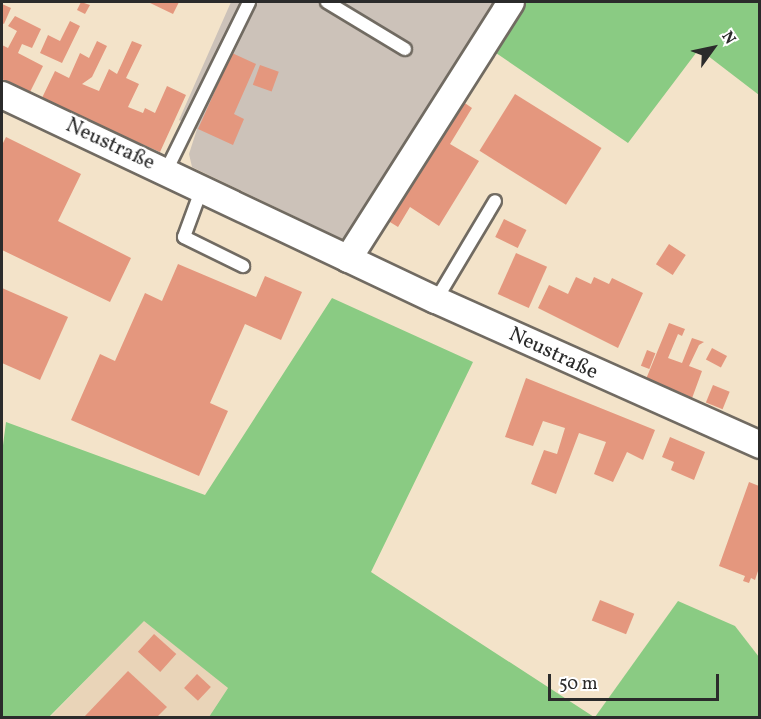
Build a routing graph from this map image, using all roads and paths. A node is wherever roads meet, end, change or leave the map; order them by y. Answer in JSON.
{"nodes":[{"id":1,"x":249,"y":2,"type":"edge"},
{"id":2,"x":327,"y":2,"type":"edge"},
{"id":3,"x":511,"y":2,"type":"edge"},
{"id":4,"x":405,"y":50,"type":"dead end"},
{"id":5,"x":2,"y":94,"type":"edge"},
{"id":6,"x":166,"y":171,"type":"junction"},
{"id":7,"x":202,"y":188,"type":"junction"},
{"id":8,"x":495,"y":201,"type":"dead end"},
{"id":9,"x":348,"y":260,"type":"junction"},
{"id":10,"x":243,"y":266,"type":"dead end"},
{"id":11,"x":436,"y":300,"type":"junction"},
{"id":12,"x":759,"y":445,"type":"edge"}],
"edges":[{"from":1,"to":6,"type":"lane"},
{"from":2,"to":4,"type":"lane"},
{"from":3,"to":9,"type":"street"},
{"from":5,"to":6,"type":"street","name":"Neustraße"},
{"from":6,"to":7,"type":"street","name":"Neustraße"},
{"from":7,"to":9,"type":"street","name":"Neustraße"},
{"from":7,"to":10,"type":"lane"},
{"from":8,"to":11,"type":"lane"},
{"from":9,"to":11,"type":"street","name":"Neustraße"},
{"from":11,"to":12,"type":"street","name":"Neustraße"}]}
